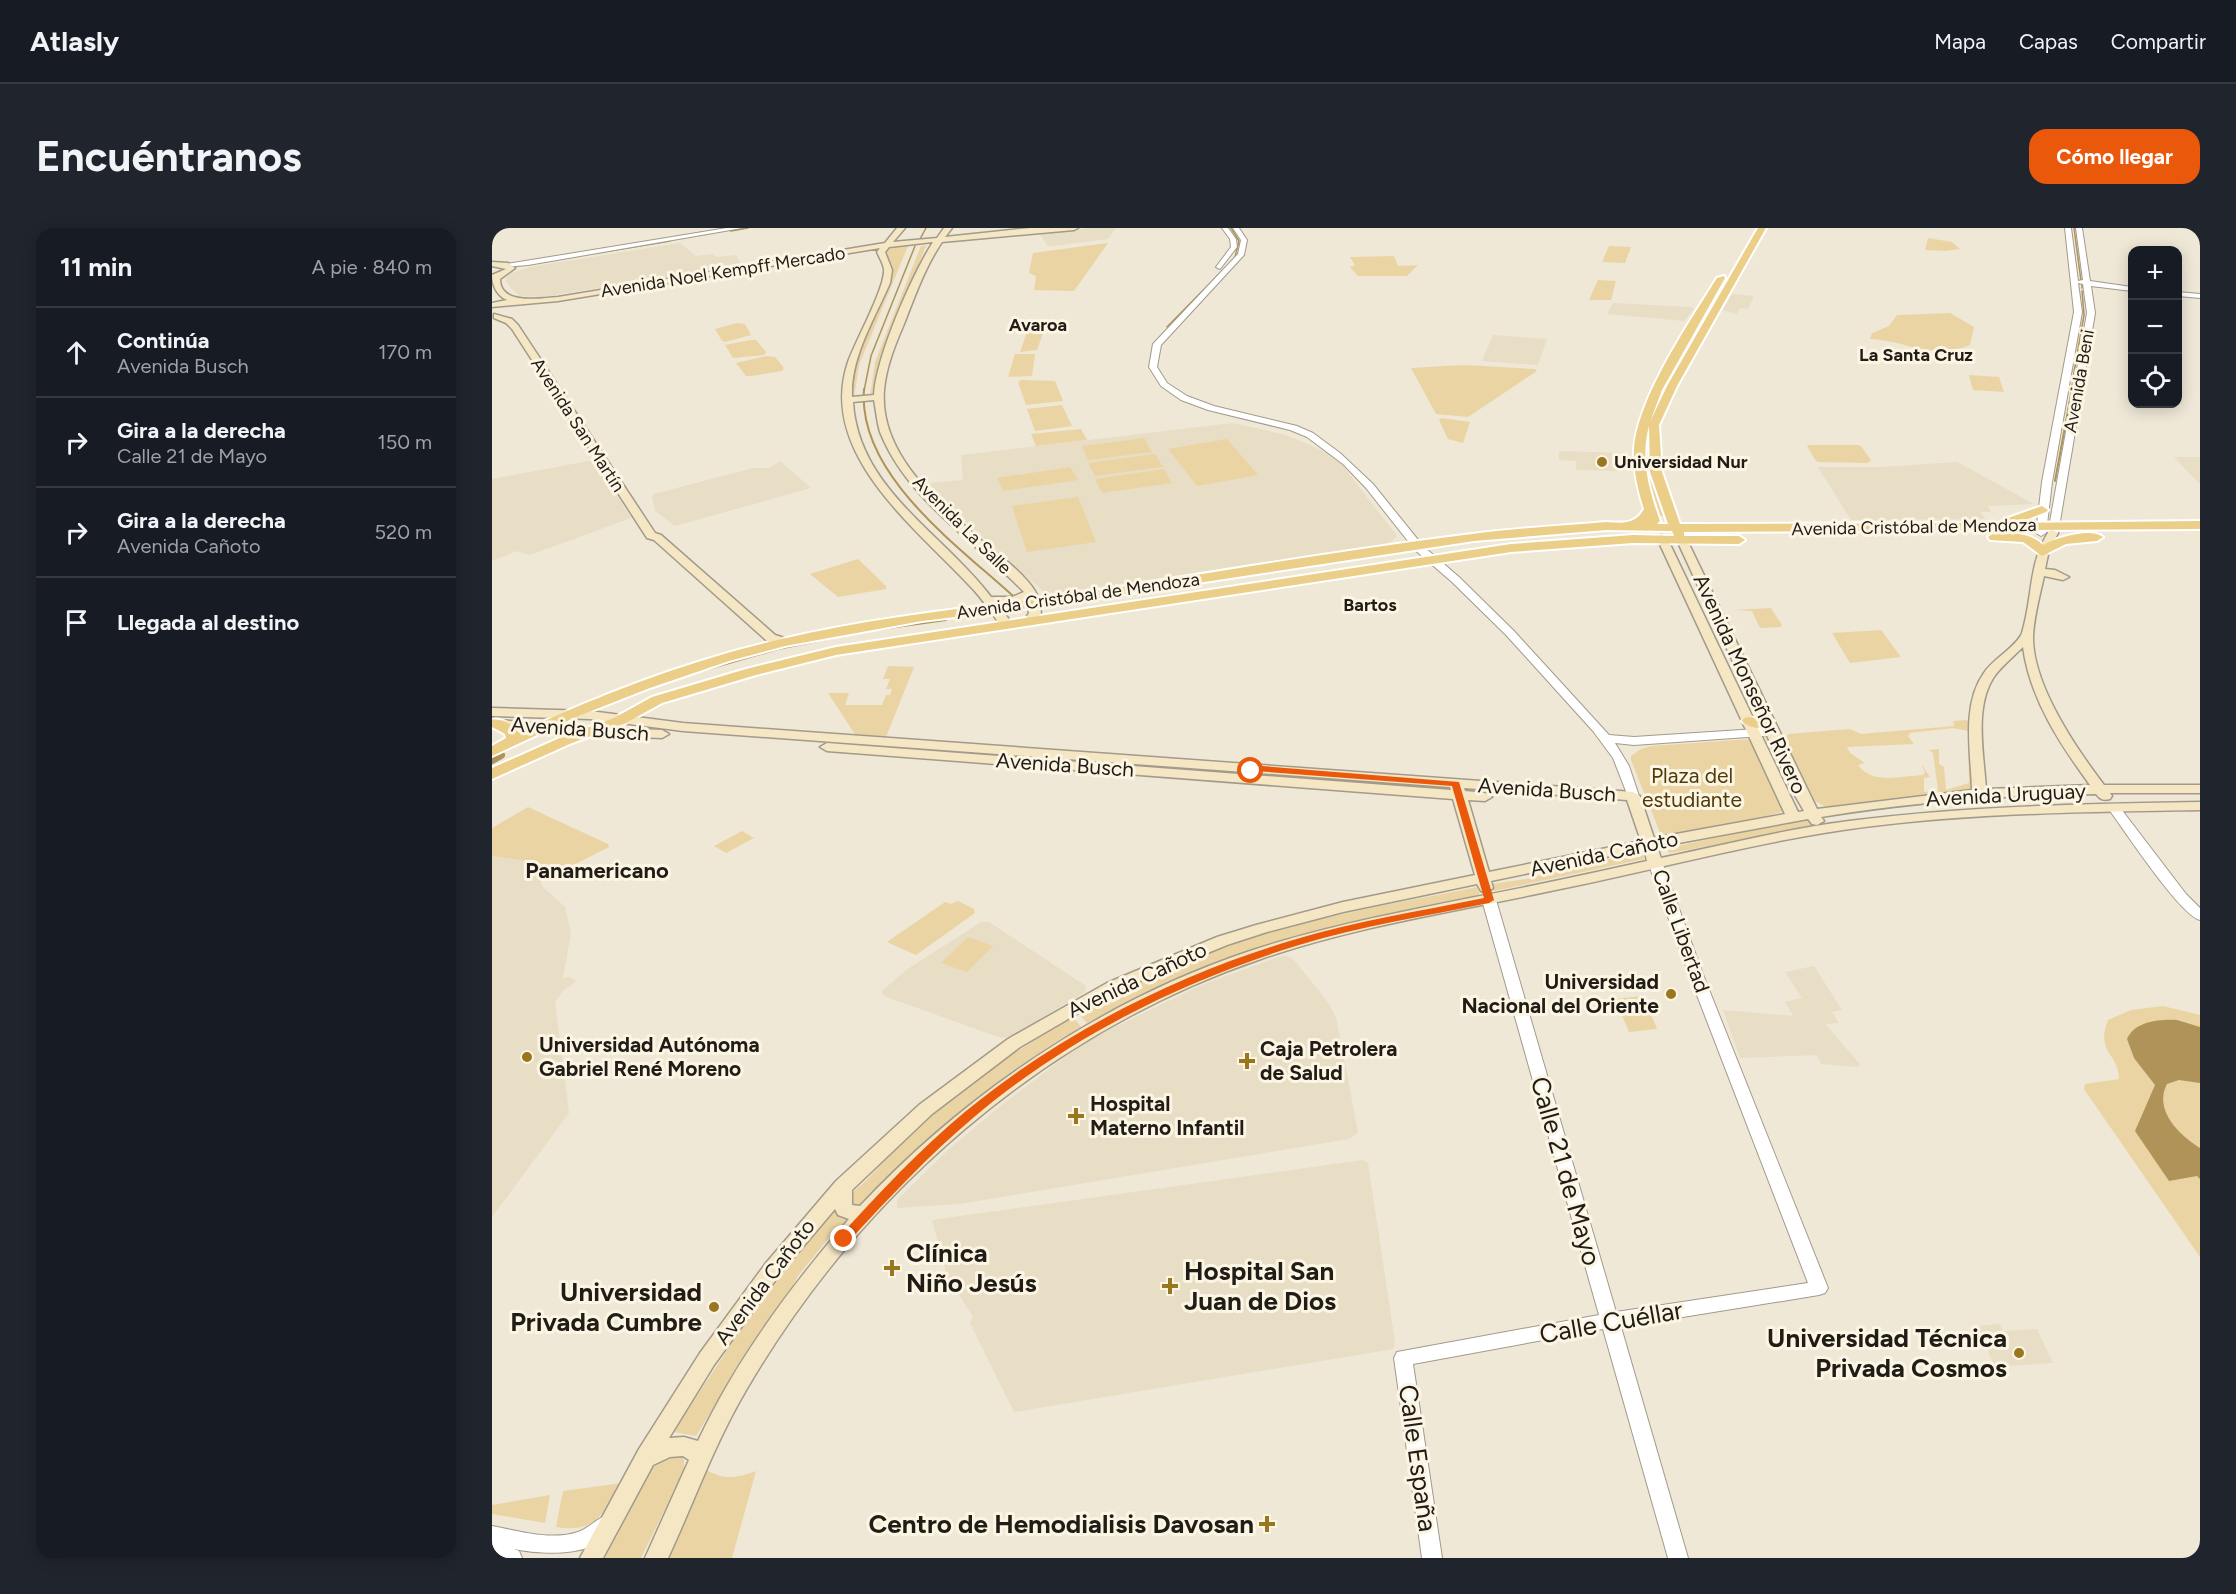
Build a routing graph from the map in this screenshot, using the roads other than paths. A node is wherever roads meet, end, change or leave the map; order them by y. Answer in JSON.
{"nodes":[{"id":1,"x":739,"y":228,"type":"edge"},
{"id":2,"x":901,"y":228,"type":"edge"},
{"id":3,"x":948,"y":228,"type":"edge"},
{"id":4,"x":1052,"y":228,"type":"edge"},
{"id":5,"x":1074,"y":228,"type":"edge"},
{"id":6,"x":1225,"y":228,"type":"edge"},
{"id":7,"x":1236,"y":228,"type":"edge"},
{"id":8,"x":1754,"y":228,"type":"edge"},
{"id":9,"x":1762,"y":228,"type":"edge"},
{"id":10,"x":2068,"y":228,"type":"edge"},
{"id":11,"x":2079,"y":228,"type":"edge"},
{"id":12,"x":958,"y":240,"type":"junction"},
{"id":13,"x":933,"y":243,"type":"junction"},
{"id":14,"x":887,"y":245,"type":"junction"},
{"id":15,"x":839,"y":253,"type":"junction"},
{"id":16,"x":1748,"y":253,"type":"junction"},
{"id":17,"x":882,"y":257,"type":"junction"},
{"id":18,"x":493,"y":264,"type":"edge"},
{"id":19,"x":508,"y":267,"type":"junction"},
{"id":20,"x":501,"y":275,"type":"junction"},
{"id":21,"x":492,"y":277,"type":"edge"},
{"id":22,"x":1730,"y":284,"type":"junction"},
{"id":23,"x":2075,"y":286,"type":"junction"},
{"id":24,"x":2088,"y":286,"type":"junction"},
{"id":25,"x":2128,"y":291,"type":"edge"},
{"id":26,"x":492,"y":292,"type":"edge"},
{"id":27,"x":2182,"y":295,"type":"edge"},
{"id":28,"x":2200,"y":297,"type":"edge"},
{"id":29,"x":492,"y":304,"type":"edge"},
{"id":30,"x":523,"y":309,"type":"junction"},
{"id":31,"x":494,"y":316,"type":"edge"},
{"id":32,"x":1164,"y":330,"type":"junction"},
{"id":33,"x":1147,"y":345,"type":"dead end"},
{"id":34,"x":1144,"y":364,"type":"dead end"},
{"id":35,"x":1680,"y":364,"type":"junction"},
{"id":36,"x":2065,"y":379,"type":"junction"},
{"id":37,"x":2079,"y":381,"type":"junction"},
{"id":38,"x":876,"y":399,"type":"junction"},
{"id":39,"x":850,"y":401,"type":"junction"},
{"id":40,"x":1314,"y":440,"type":"junction"},
{"id":41,"x":1649,"y":510,"type":"junction"},
{"id":42,"x":2043,"y":510,"type":"junction"},
{"id":43,"x":2057,"y":512,"type":"junction"},
{"id":44,"x":2112,"y":525,"type":"junction"},
{"id":45,"x":2200,"y":525,"type":"edge"},
{"id":46,"x":1628,"y":527,"type":"junction"},
{"id":47,"x":1675,"y":527,"type":"junction"},
{"id":48,"x":2200,"y":530,"type":"edge"},
{"id":49,"x":2045,"y":531,"type":"junction"},
{"id":50,"x":1659,"y":532,"type":"junction"},
{"id":51,"x":1724,"y":532,"type":"junction"},
{"id":52,"x":1966,"y":532,"type":"junction"},
{"id":53,"x":1781,"y":534,"type":"junction"},
{"id":54,"x":2200,"y":536,"type":"edge"},
{"id":55,"x":657,"y":537,"type":"junction"},
{"id":56,"x":2097,"y":537,"type":"junction"},
{"id":57,"x":1826,"y":539,"type":"junction"},
{"id":58,"x":1711,"y":540,"type":"junction"},
{"id":59,"x":1424,"y":547,"type":"junction"},
{"id":60,"x":1687,"y":550,"type":"junction"},
{"id":61,"x":2042,"y":551,"type":"junction"},
{"id":62,"x":1460,"y":554,"type":"junction"},
{"id":63,"x":1411,"y":564,"type":"junction"},
{"id":64,"x":1445,"y":570,"type":"junction"},
{"id":65,"x":2039,"y":573,"type":"junction"},
{"id":66,"x":2063,"y":577,"type":"dead end"},
{"id":67,"x":1689,"y":595,"type":"junction"},
{"id":68,"x":1709,"y":596,"type":"junction"},
{"id":69,"x":1032,"y":608,"type":"junction"},
{"id":70,"x":995,"y":610,"type":"junction"},
{"id":71,"x":2027,"y":636,"type":"junction"},
{"id":72,"x":775,"y":642,"type":"junction"},
{"id":73,"x":827,"y":648,"type":"junction"},
{"id":74,"x":2007,"y":655,"type":"junction"},
{"id":75,"x":810,"y":657,"type":"junction"},
{"id":76,"x":783,"y":659,"type":"junction"},
{"id":77,"x":2030,"y":659,"type":"junction"},
{"id":78,"x":666,"y":697,"type":"junction"},
{"id":79,"x":571,"y":714,"type":"junction"},
{"id":80,"x":590,"y":715,"type":"junction"},
{"id":81,"x":493,"y":719,"type":"edge"},
{"id":82,"x":623,"y":725,"type":"junction"},
{"id":83,"x":1769,"y":726,"type":"junction"},
{"id":84,"x":1752,"y":727,"type":"junction"},
{"id":85,"x":554,"y":733,"type":"junction"},
{"id":86,"x":1654,"y":740,"type":"junction"},
{"id":87,"x":510,"y":743,"type":"junction"},
{"id":88,"x":1609,"y":743,"type":"junction"},
{"id":89,"x":492,"y":752,"type":"edge"},
{"id":90,"x":539,"y":752,"type":"junction"},
{"id":91,"x":1623,"y":766,"type":"junction"},
{"id":92,"x":492,"y":767,"type":"edge"},
{"id":93,"x":492,"y":774,"type":"edge"},
{"id":94,"x":2090,"y":776,"type":"junction"},
{"id":95,"x":492,"y":782,"type":"edge"},
{"id":96,"x":1457,"y":789,"type":"junction"},
{"id":97,"x":2200,"y":789,"type":"edge"},
{"id":98,"x":2100,"y":791,"type":"junction"},
{"id":99,"x":2075,"y":792,"type":"junction"},
{"id":100,"x":1979,"y":794,"type":"junction"},
{"id":101,"x":1635,"y":802,"type":"junction"},
{"id":102,"x":2200,"y":806,"type":"edge"},
{"id":103,"x":2092,"y":808,"type":"junction"},
{"id":104,"x":2114,"y":808,"type":"junction"},
{"id":105,"x":1813,"y":814,"type":"junction"},
{"id":106,"x":1793,"y":817,"type":"junction"},
{"id":107,"x":2123,"y":820,"type":"junction"},
{"id":108,"x":1821,"y":829,"type":"junction"},
{"id":109,"x":1649,"y":844,"type":"junction"},
{"id":110,"x":1656,"y":864,"type":"junction"},
{"id":111,"x":1484,"y":879,"type":"junction"},
{"id":112,"x":1489,"y":900,"type":"junction"},
{"id":113,"x":2200,"y":916,"type":"edge"},
{"id":114,"x":1082,"y":1004,"type":"junction"},
{"id":115,"x":1091,"y":1030,"type":"junction"},
{"id":116,"x":842,"y":1186,"type":"junction"},
{"id":117,"x":868,"y":1212,"type":"junction"},
{"id":118,"x":1819,"y":1288,"type":"joint"},
{"id":119,"x":1609,"y":1321,"type":"junction"},
{"id":120,"x":1403,"y":1358,"type":"joint"},
{"id":121,"x":646,"y":1458,"type":"junction"},
{"id":122,"x":700,"y":1460,"type":"junction"},
{"id":123,"x":610,"y":1520,"type":"junction"},
{"id":124,"x":492,"y":1535,"type":"edge"},
{"id":125,"x":492,"y":1554,"type":"edge"},
{"id":126,"x":512,"y":1558,"type":"edge"},
{"id":127,"x":591,"y":1558,"type":"edge"},
{"id":128,"x":656,"y":1558,"type":"edge"},
{"id":129,"x":1432,"y":1558,"type":"edge"},
{"id":130,"x":1678,"y":1558,"type":"edge"}],
"edges":[{"from":1,"to":19,"type":"street"},
{"from":2,"to":14,"type":"main road","name":"Avenida La Salle"},
{"from":3,"to":13,"type":"main road","name":"Avenida La Salle"},
{"from":4,"to":12,"type":"main road","name":"Avenida Noel Kempff Mercado"},
{"from":5,"to":12,"type":"main road","name":"Avenida Noel Kempff Mercado"},
{"from":6,"to":32,"type":"street"},
{"from":7,"to":32,"type":"street"},
{"from":8,"to":16,"type":"main road"},
{"from":9,"to":16,"type":"main road"},
{"from":10,"to":23,"type":"street","name":"Avenida Beni"},
{"from":11,"to":24,"type":"street","name":"Avenida Beni"},
{"from":12,"to":13,"type":"main road"},
{"from":12,"to":13,"type":"main road","name":"Avenida Noel Kempff Mercado"},
{"from":13,"to":14,"type":"main road","name":"Avenida Noel Kempff Mercado"},
{"from":13,"to":38,"type":"main road","name":"Avenida La Salle"},
{"from":14,"to":15,"type":"main road","name":"Avenida Noel Kempff Mercado"},
{"from":14,"to":17,"type":"main road","name":"Avenida La Salle"},
{"from":15,"to":17,"type":"main road"},
{"from":15,"to":30,"type":"main road","name":"Avenida Noel Kempff Mercado"},
{"from":16,"to":22,"type":"main road"},
{"from":17,"to":39,"type":"main road","name":"Avenida La Salle"},
{"from":18,"to":19,"type":"main road"},
{"from":19,"to":20,"type":"main road"},
{"from":20,"to":21,"type":"main road"},
{"from":20,"to":30,"type":"main road","name":"Avenida San Martín"},
{"from":22,"to":35,"type":"main road"},
{"from":22,"to":35,"type":"main road"},
{"from":23,"to":24,"type":"street"},
{"from":23,"to":36,"type":"street","name":"Avenida Beni"},
{"from":24,"to":25,"type":"street"},
{"from":24,"to":37,"type":"street","name":"Avenida Beni"},
{"from":26,"to":29,"type":"main road"},
{"from":27,"to":28,"type":"street"},
{"from":29,"to":30,"type":"main road"},
{"from":30,"to":31,"type":"main road"},
{"from":30,"to":55,"type":"main road","name":"Avenida San Martín"},
{"from":31,"to":55,"type":"main road","name":"Avenida San Martín"},
{"from":32,"to":33,"type":"street"},
{"from":32,"to":40,"type":"street"},
{"from":34,"to":40,"type":"street"},
{"from":35,"to":41,"type":"main road"},
{"from":35,"to":47,"type":"main road"},
{"from":36,"to":37,"type":"street"},
{"from":36,"to":42,"type":"street","name":"Avenida Beni"},
{"from":37,"to":43,"type":"street","name":"Avenida Beni"},
{"from":38,"to":39,"type":"main road"},
{"from":38,"to":69,"type":"main road","name":"Avenida La Salle"},
{"from":39,"to":70,"type":"main road","name":"Avenida La Salle"},
{"from":40,"to":59,"type":"street","name":"Calle Libertad"},
{"from":41,"to":46,"type":"main road"},
{"from":41,"to":50,"type":"main road"},
{"from":42,"to":49,"type":"street","name":"Avenida Beni"},
{"from":42,"to":52,"type":"main road"},
{"from":43,"to":44,"type":"main road"},
{"from":43,"to":49,"type":"street","name":"Avenida Beni"},
{"from":44,"to":45,"type":"main road","name":"Avenida Cristóbal de Mendoza"},
{"from":44,"to":49,"type":"main road","name":"Avenida Cristóbal de Mendoza"},
{"from":46,"to":50,"type":"main road","name":"Avenida Cristóbal de Mendoza"},
{"from":46,"to":59,"type":"main road","name":"Avenida Cristóbal de Mendoza"},
{"from":47,"to":50,"type":"main road","name":"Avenida Cristóbal de Mendoza"},
{"from":47,"to":51,"type":"main road","name":"Avenida Cristóbal de Mendoza"},
{"from":47,"to":51,"type":"main road"},
{"from":47,"to":58,"type":"main road","name":"Avenida Cristóbal de Mendoza"},
{"from":47,"to":60,"type":"main road","name":"Avenida Monseñor Rivero"},
{"from":48,"to":49,"type":"main road","name":"Avenida Cristóbal de Mendoza"},
{"from":49,"to":52,"type":"main road","name":"Avenida Cristóbal de Mendoza"},
{"from":49,"to":53,"type":"main road","name":"Avenida Cristóbal de Mendoza"},
{"from":49,"to":56,"type":"main road","name":"Avenida Cristóbal de Mendoza"},
{"from":49,"to":61,"type":"main road"},
{"from":50,"to":62,"type":"main road","name":"Avenida Cristóbal de Mendoza"},
{"from":50,"to":67,"type":"main road","name":"Avenida Monseñor Rivero"},
{"from":51,"to":52,"type":"main road","name":"Avenida Cristóbal de Mendoza"},
{"from":51,"to":53,"type":"main road","name":"Avenida Cristóbal de Mendoza"},
{"from":51,"to":58,"type":"main road"},
{"from":52,"to":57,"type":"main road","name":"Avenida Cristóbal de Mendoza"},
{"from":52,"to":61,"type":"main road"},
{"from":53,"to":57,"type":"main road"},
{"from":54,"to":56,"type":"main road","name":"Avenida Cristóbal de Mendoza"},
{"from":55,"to":72,"type":"main road","name":"Avenida San Martín"},
{"from":56,"to":61,"type":"main road"},
{"from":57,"to":58,"type":"main road","name":"Avenida Cristóbal de Mendoza"},
{"from":58,"to":60,"type":"main road"},
{"from":59,"to":62,"type":"main road","name":"Avenida Cristóbal de Mendoza"},
{"from":59,"to":63,"type":"main road","name":"Avenida Cristóbal de Mendoza"},
{"from":59,"to":64,"type":"street","name":"Calle Libertad"},
{"from":59,"to":69,"type":"main road","name":"Avenida Cristóbal de Mendoza"},
{"from":59,"to":69,"type":"main road","name":"Avenida Cristóbal de Mendoza"},
{"from":60,"to":68,"type":"main road","name":"Avenida Monseñor Rivero"},
{"from":61,"to":65,"type":"main road"},
{"from":62,"to":64,"type":"main road"},
{"from":63,"to":64,"type":"main road"},
{"from":63,"to":69,"type":"main road","name":"Avenida Cristóbal de Mendoza"},
{"from":64,"to":88,"type":"street","name":"Calle Libertad"},
{"from":65,"to":66,"type":"main road"},
{"from":65,"to":71,"type":"main road"},
{"from":67,"to":68,"type":"main road"},
{"from":67,"to":84,"type":"main road","name":"Avenida Monseñor Rivero"},
{"from":68,"to":83,"type":"main road","name":"Avenida Monseñor Rivero"},
{"from":69,"to":70,"type":"main road","name":"Avenida Cristóbal de Mendoza"},
{"from":69,"to":70,"type":"main road","name":"Avenida Cristóbal de Mendoza"},
{"from":70,"to":72,"type":"main road","name":"Avenida Cristóbal de Mendoza"},
{"from":70,"to":73,"type":"main road","name":"Avenida Cristóbal de Mendoza"},
{"from":70,"to":75,"type":"main road","name":"Avenida Cristóbal de Mendoza"},
{"from":70,"to":80,"type":"main road","name":"Avenida Cristóbal de Mendoza"},
{"from":71,"to":74,"type":"main road"},
{"from":71,"to":77,"type":"main road"},
{"from":72,"to":79,"type":"main road","name":"Avenida Cristóbal de Mendoza"},
{"from":73,"to":75,"type":"main road"},
{"from":73,"to":76,"type":"main road","name":"Avenida Cristóbal de Mendoza"},
{"from":74,"to":77,"type":"main road"},
{"from":74,"to":100,"type":"main road"},
{"from":75,"to":76,"type":"main road"},
{"from":75,"to":78,"type":"main road","name":"Avenida Cristóbal de Mendoza"},
{"from":76,"to":78,"type":"main road","name":"Avenida Cristóbal de Mendoza"},
{"from":77,"to":94,"type":"main road"},
{"from":78,"to":82,"type":"main road","name":"Avenida Cristóbal de Mendoza"},
{"from":79,"to":80,"type":"main road","name":"Avenida Busch"},
{"from":79,"to":81,"type":"main road","name":"Avenida Busch"},
{"from":79,"to":85,"type":"main road","name":"Avenida Cristóbal de Mendoza"},
{"from":80,"to":82,"type":"main road","name":"Avenida Busch"},
{"from":80,"to":85,"type":"main road","name":"Avenida Cristóbal de Mendoza"},
{"from":81,"to":85,"type":"main road","name":"Avenida Busch"},
{"from":81,"to":87,"type":"main road"},
{"from":82,"to":85,"type":"main road","name":"Avenida Cristóbal de Mendoza"},
{"from":82,"to":85,"type":"main road"},
{"from":82,"to":96,"type":"main road","name":"Avenida Busch"},
{"from":83,"to":84,"type":"main road"},
{"from":83,"to":105,"type":"main road","name":"Avenida Monseñor Rivero"},
{"from":84,"to":86,"type":"street"},
{"from":84,"to":106,"type":"main road","name":"Avenida Monseñor Rivero"},
{"from":85,"to":87,"type":"main road"},
{"from":85,"to":90,"type":"main road"},
{"from":85,"to":92,"type":"main road"},
{"from":86,"to":88,"type":"street"},
{"from":86,"to":91,"type":"street"},
{"from":87,"to":89,"type":"main road"},
{"from":88,"to":91,"type":"street","name":"Calle Libertad"},
{"from":90,"to":93,"type":"main road"},
{"from":90,"to":95,"type":"main road"},
{"from":91,"to":101,"type":"street","name":"Calle Libertad"},
{"from":94,"to":98,"type":"main road"},
{"from":94,"to":99,"type":"main road"},
{"from":96,"to":101,"type":"main road","name":"Avenida Busch"},
{"from":96,"to":111,"type":"main road","name":"Calle 21 de Mayo"},
{"from":97,"to":98,"type":"main road","name":"Avenida Uruguay"},
{"from":98,"to":99,"type":"main road","name":"Avenida Uruguay"},
{"from":98,"to":104,"type":"main road"},
{"from":99,"to":100,"type":"main road","name":"Avenida Uruguay"},
{"from":100,"to":105,"type":"main road","name":"Avenida Uruguay"},
{"from":101,"to":109,"type":"main road","name":"Calle Libertad"},
{"from":102,"to":104,"type":"main road","name":"Avenida Uruguay"},
{"from":103,"to":104,"type":"main road","name":"Avenida Uruguay"},
{"from":103,"to":107,"type":"main road"},
{"from":103,"to":108,"type":"main road","name":"Avenida Uruguay"},
{"from":104,"to":107,"type":"street"},
{"from":105,"to":106,"type":"main road","name":"Avenida Cañoto"},
{"from":105,"to":108,"type":"main road","name":"Avenida Monseñor Rivero"},
{"from":106,"to":109,"type":"main road","name":"Avenida Cañoto"},
{"from":107,"to":113,"type":"street"},
{"from":108,"to":110,"type":"main road","name":"Avenida Cañoto"},
{"from":109,"to":110,"type":"main road","name":"Calle Libertad"},
{"from":109,"to":111,"type":"main road","name":"Avenida Cañoto"},
{"from":110,"to":112,"type":"main road","name":"Avenida Cañoto"},
{"from":110,"to":118,"type":"street","name":"Calle Libertad"},
{"from":111,"to":112,"type":"main road","name":"Calle 21 de Mayo"},
{"from":111,"to":114,"type":"main road","name":"Avenida Cañoto"},
{"from":112,"to":115,"type":"main road","name":"Avenida Cañoto"},
{"from":112,"to":119,"type":"street","name":"Calle 21 de Mayo"},
{"from":114,"to":115,"type":"main road"},
{"from":114,"to":116,"type":"main road","name":"Avenida Cañoto"},
{"from":115,"to":117,"type":"main road","name":"Avenida Cañoto"},
{"from":116,"to":117,"type":"main road"},
{"from":116,"to":121,"type":"main road","name":"Avenida Cañoto"},
{"from":117,"to":122,"type":"main road","name":"Avenida Cañoto"},
{"from":118,"to":119,"type":"street","name":"Calle Cuéllar"},
{"from":119,"to":120,"type":"street","name":"Calle Cuéllar"},
{"from":119,"to":130,"type":"street","name":"Calle 21 de Mayo"},
{"from":120,"to":129,"type":"street","name":"Calle España"},
{"from":121,"to":122,"type":"main road"},
{"from":121,"to":123,"type":"main road","name":"Avenida Cañoto"},
{"from":122,"to":128,"type":"main road","name":"Avenida Cañoto"},
{"from":123,"to":124,"type":"street"},
{"from":123,"to":127,"type":"main road","name":"Avenida Cañoto"},
{"from":125,"to":126,"type":"street"}]}
